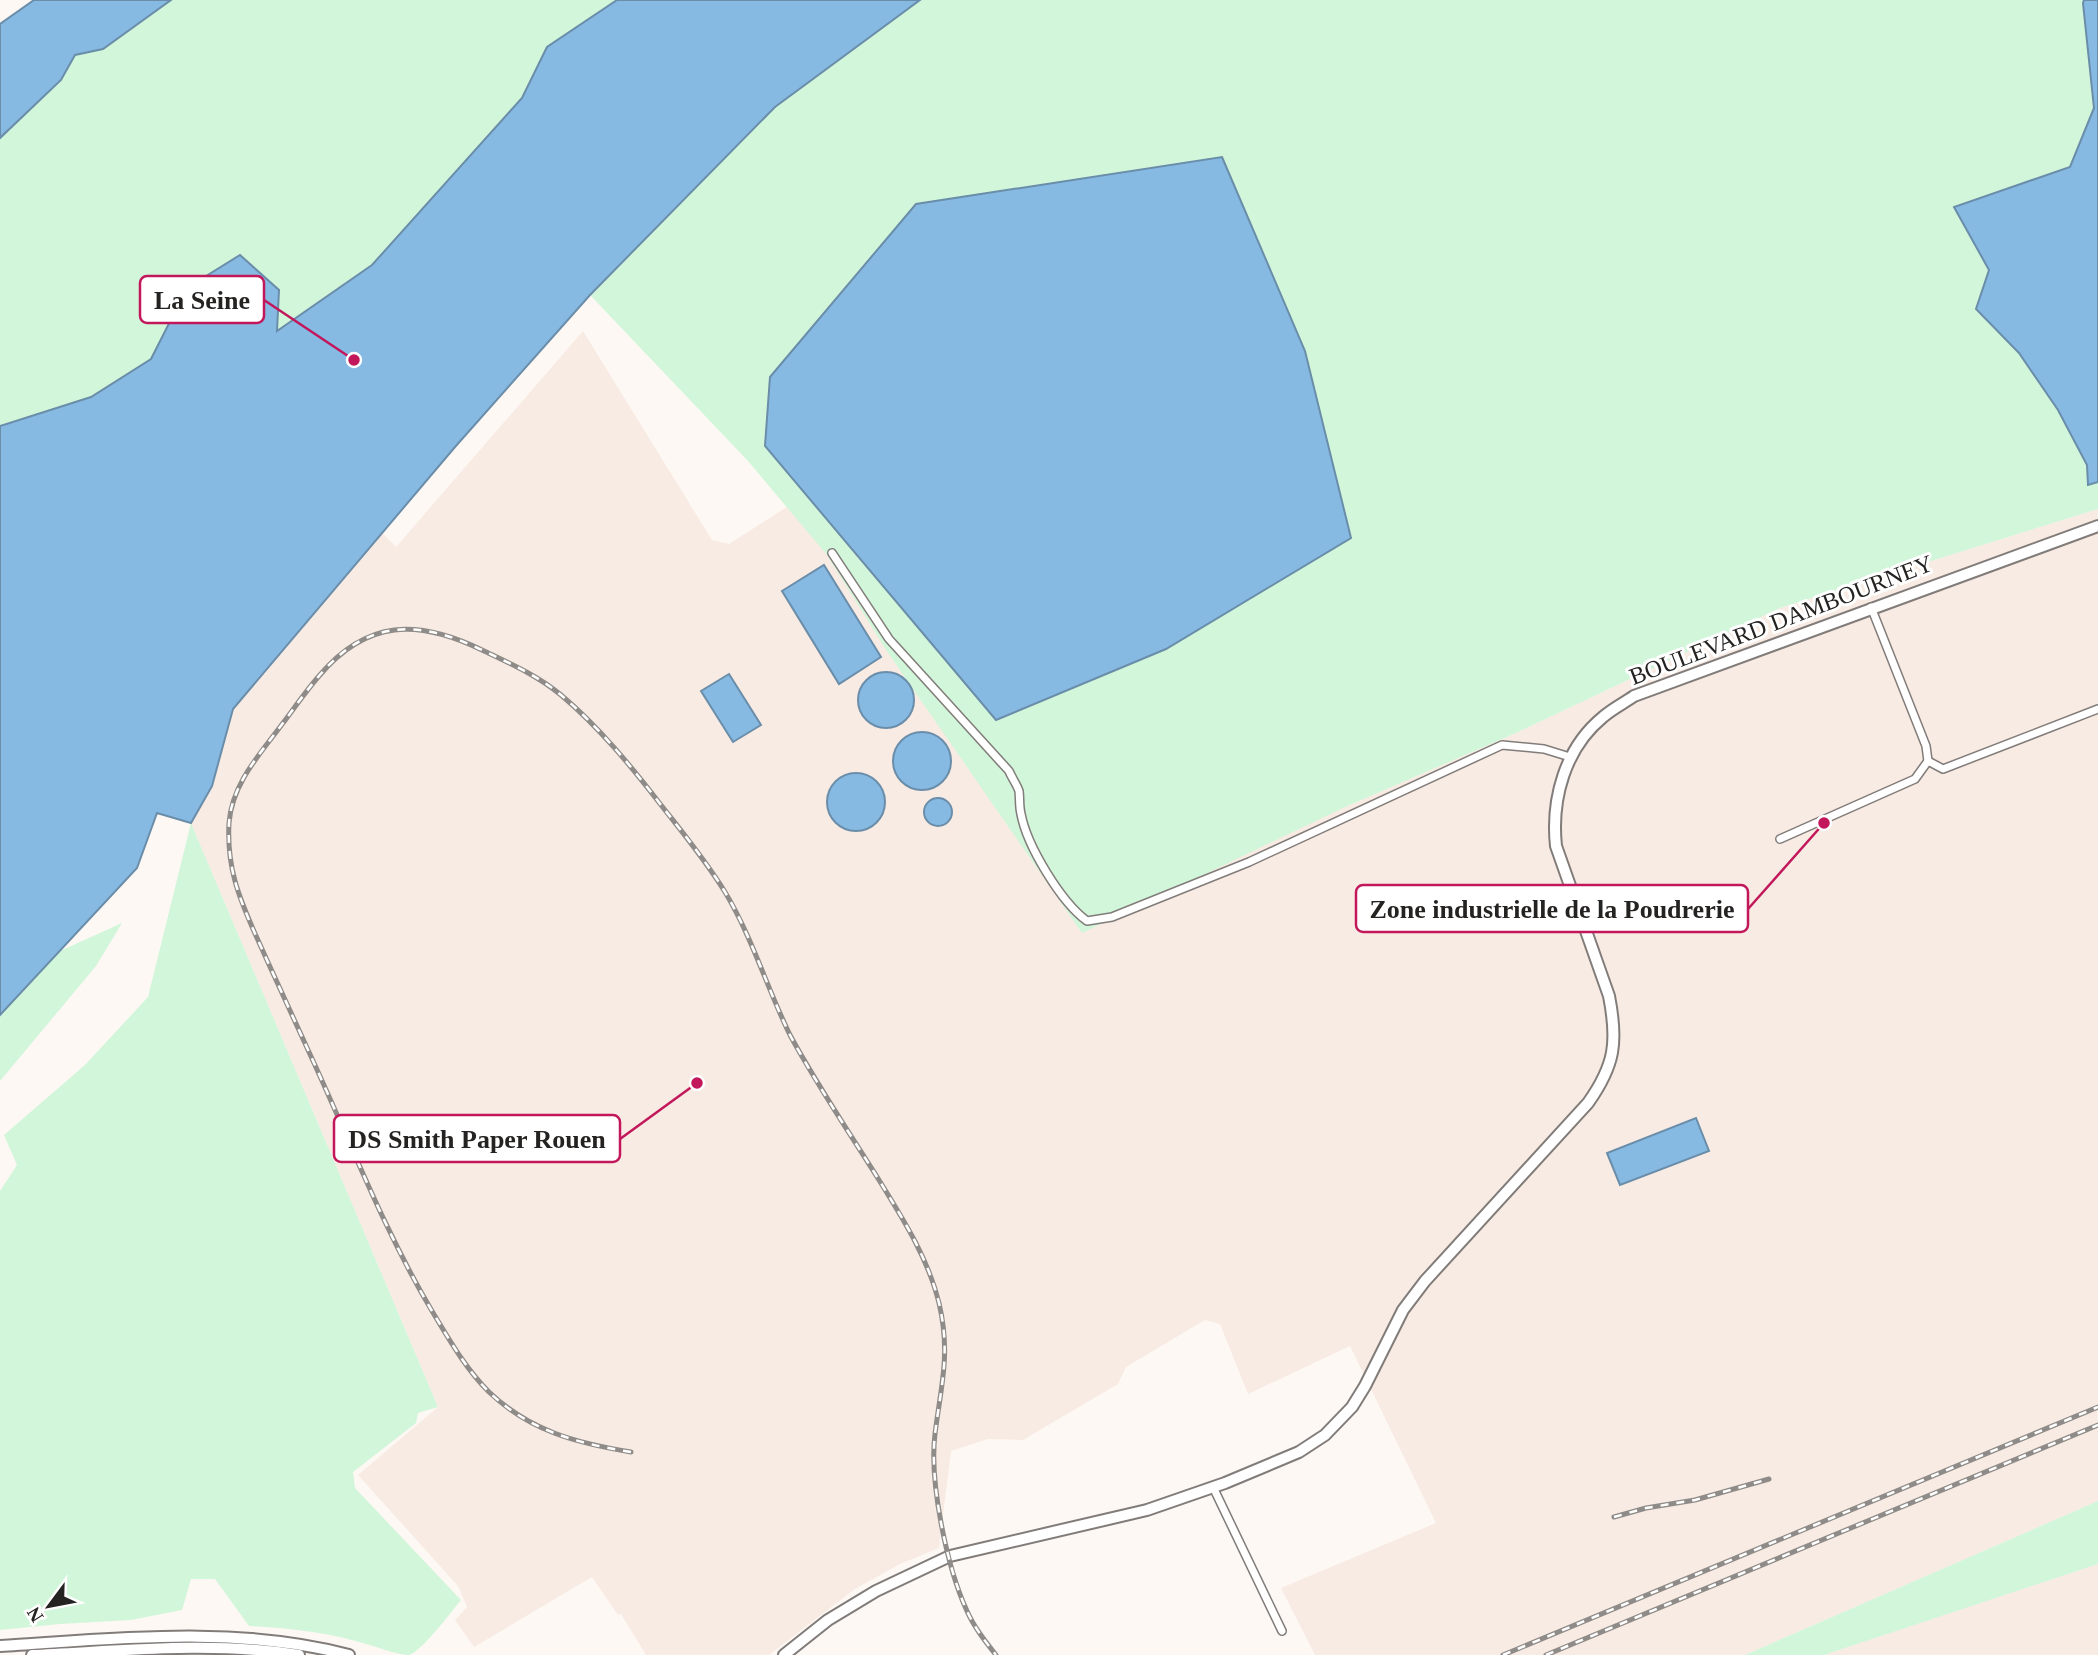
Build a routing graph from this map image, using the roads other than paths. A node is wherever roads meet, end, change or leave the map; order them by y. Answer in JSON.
{"nodes":[{"id":1,"x":2098,"y":526,"type":"edge"},
{"id":2,"x":832,"y":553,"type":"dead end"},
{"id":3,"x":1871,"y":607,"type":"junction"},
{"id":4,"x":2098,"y":709,"type":"edge"},
{"id":5,"x":1570,"y":757,"type":"junction"},
{"id":6,"x":1928,"y":761,"type":"junction"},
{"id":7,"x":1780,"y":839,"type":"dead end"},
{"id":8,"x":1213,"y":1487,"type":"junction"},
{"id":9,"x":1282,"y":1631,"type":"dead end"},
{"id":10,"x":0,"y":1646,"type":"edge"},
{"id":11,"x":33,"y":1655,"type":"edge"},
{"id":12,"x":299,"y":1655,"type":"edge"},
{"id":13,"x":349,"y":1655,"type":"edge"},
{"id":14,"x":784,"y":1655,"type":"edge"}],
"edges":[{"from":1,"to":3,"type":"street","name":"BOULEVARD DAMBOURNEY"},
{"from":2,"to":5,"type":"street"},
{"from":3,"to":5,"type":"street","name":"BOULEVARD DAMBOURNEY"},
{"from":3,"to":6,"type":"street"},
{"from":4,"to":6,"type":"street"},
{"from":5,"to":8,"type":"street","name":"BOULEVARD DAMBOURNEY"},
{"from":6,"to":7,"type":"street"},
{"from":8,"to":9,"type":"street"},
{"from":8,"to":14,"type":"street","name":"BOULEVARD DAMBOURNEY"},
{"from":10,"to":13,"type":"street"},
{"from":11,"to":12,"type":"street"}]}
